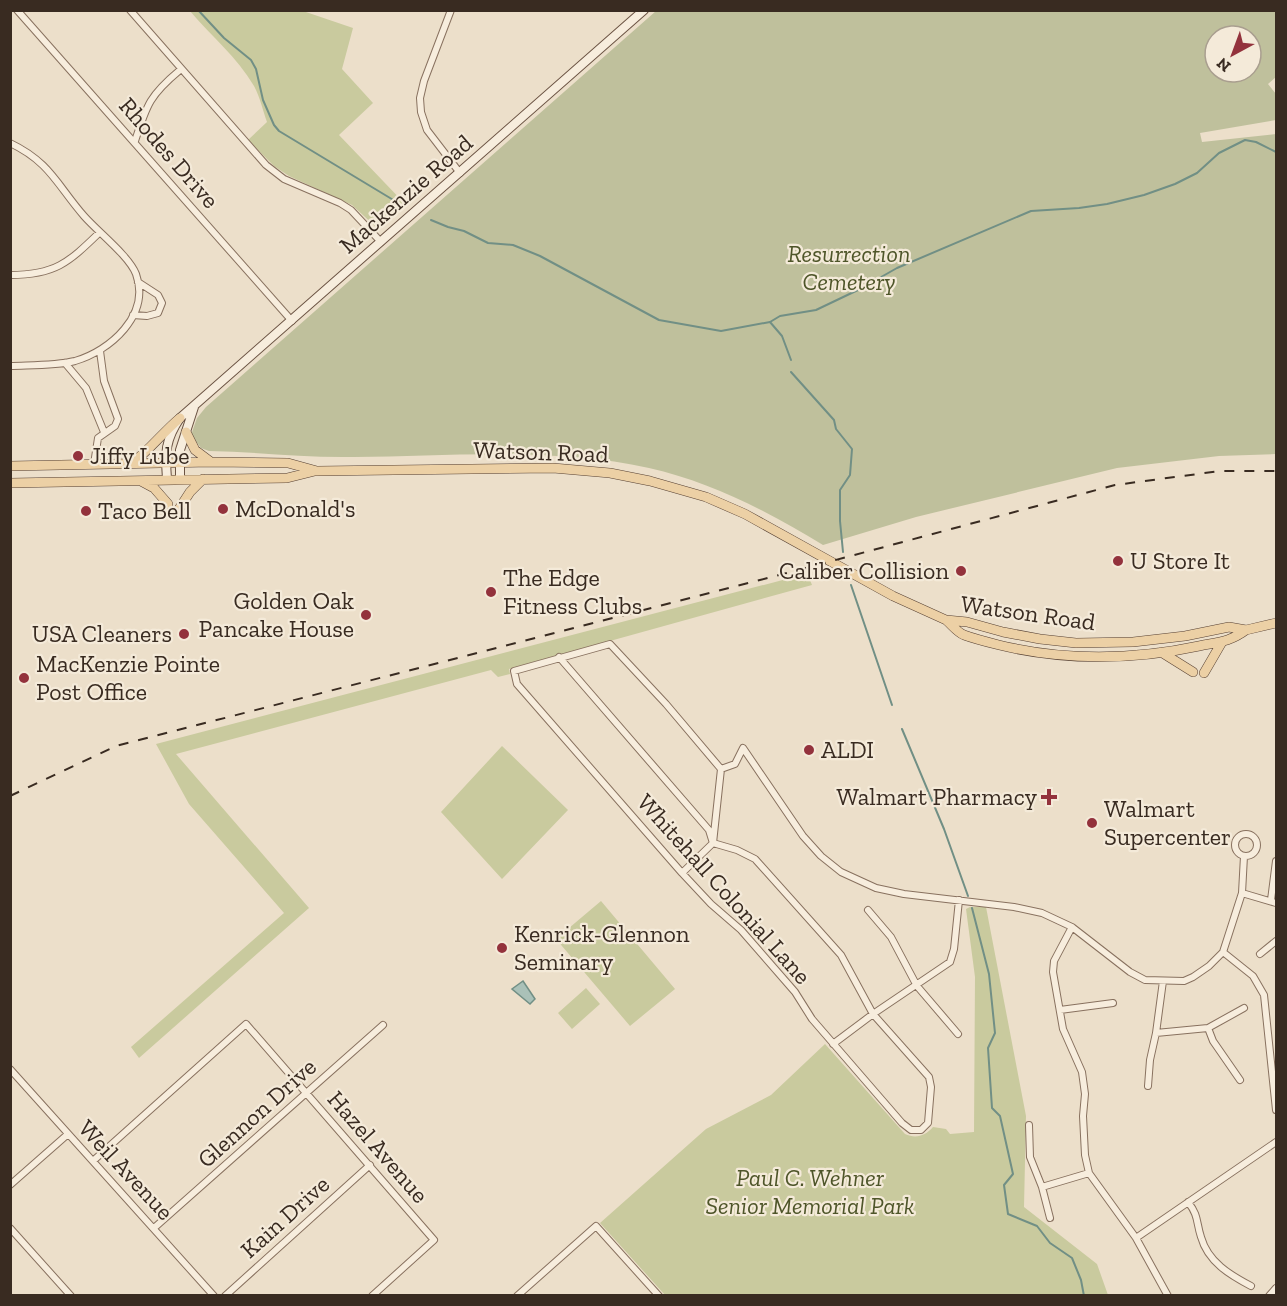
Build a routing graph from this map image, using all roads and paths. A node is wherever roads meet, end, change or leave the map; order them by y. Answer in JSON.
{"nodes":[{"id":1,"x":17,"y":10,"type":"edge"},
{"id":2,"x":130,"y":10,"type":"edge"},
{"id":3,"x":451,"y":10,"type":"edge"},
{"id":4,"x":644,"y":10,"type":"edge"},
{"id":5,"x":180,"y":70,"type":"junction"},
{"id":6,"x":135,"y":141,"type":"junction"},
{"id":7,"x":10,"y":142,"type":"edge"},
{"id":8,"x":460,"y":173,"type":"junction"},
{"id":9,"x":99,"y":233,"type":"junction"},
{"id":10,"x":381,"y":242,"type":"junction"},
{"id":11,"x":10,"y":275,"type":"edge"},
{"id":12,"x":138,"y":282,"type":"junction"},
{"id":13,"x":133,"y":315,"type":"junction"},
{"id":14,"x":292,"y":321,"type":"junction"},
{"id":15,"x":100,"y":351,"type":"junction"},
{"id":16,"x":65,"y":363,"type":"junction"},
{"id":17,"x":10,"y":366,"type":"edge"},
{"id":18,"x":194,"y":407,"type":"junction"},
{"id":19,"x":180,"y":418,"type":"junction"},
{"id":20,"x":104,"y":432,"type":"junction"},
{"id":21,"x":186,"y":432,"type":"junction"},
{"id":22,"x":179,"y":461,"type":"junction"},
{"id":23,"x":166,"y":462,"type":"junction"},
{"id":24,"x":211,"y":462,"type":"junction"},
{"id":25,"x":132,"y":463,"type":"junction"},
{"id":26,"x":94,"y":464,"type":"junction"},
{"id":27,"x":10,"y":466,"type":"edge"},
{"id":28,"x":317,"y":471,"type":"junction"},
{"id":29,"x":167,"y":479,"type":"junction"},
{"id":30,"x":180,"y":479,"type":"junction"},
{"id":31,"x":203,"y":479,"type":"junction"},
{"id":32,"x":139,"y":480,"type":"junction"},
{"id":33,"x":10,"y":483,"type":"edge"},
{"id":34,"x":168,"y":504,"type":"dead end"},
{"id":35,"x":179,"y":509,"type":"dead end"},
{"id":36,"x":946,"y":620,"type":"junction"},
{"id":37,"x":1276,"y":623,"type":"edge"},
{"id":38,"x":1246,"y":630,"type":"junction"},
{"id":39,"x":1222,"y":642,"type":"junction"},
{"id":40,"x":1161,"y":652,"type":"junction"},
{"id":41,"x":559,"y":657,"type":"junction"},
{"id":42,"x":1193,"y":672,"type":"dead end"},
{"id":43,"x":1204,"y":673,"type":"dead end"},
{"id":44,"x":720,"y":769,"type":"junction"},
{"id":45,"x":713,"y":843,"type":"junction"},
{"id":46,"x":1244,"y":856,"type":"dead end"},
{"id":47,"x":1276,"y":861,"type":"edge"},
{"id":48,"x":682,"y":873,"type":"junction"},
{"id":49,"x":1242,"y":893,"type":"junction"},
{"id":50,"x":959,"y":900,"type":"junction"},
{"id":51,"x":1274,"y":902,"type":"edge"},
{"id":52,"x":868,"y":910,"type":"dead end"},
{"id":53,"x":1072,"y":927,"type":"junction"},
{"id":54,"x":1276,"y":941,"type":"edge"},
{"id":55,"x":1223,"y":952,"type":"junction"},
{"id":56,"x":1260,"y":954,"type":"dead end"},
{"id":57,"x":1163,"y":981,"type":"junction"},
{"id":58,"x":916,"y":986,"type":"junction"},
{"id":59,"x":1113,"y":1002,"type":"dead end"},
{"id":60,"x":1244,"y":1008,"type":"dead end"},
{"id":61,"x":1059,"y":1010,"type":"junction"},
{"id":62,"x":873,"y":1014,"type":"junction"},
{"id":63,"x":383,"y":1025,"type":"dead end"},
{"id":64,"x":1208,"y":1028,"type":"junction"},
{"id":65,"x":1156,"y":1033,"type":"junction"},
{"id":66,"x":958,"y":1034,"type":"dead end"},
{"id":67,"x":833,"y":1044,"type":"junction"},
{"id":68,"x":10,"y":1069,"type":"edge"},
{"id":69,"x":1240,"y":1080,"type":"dead end"},
{"id":70,"x":1148,"y":1086,"type":"dead end"},
{"id":71,"x":307,"y":1093,"type":"junction"},
{"id":72,"x":1276,"y":1110,"type":"edge"},
{"id":73,"x":1029,"y":1125,"type":"dead end"},
{"id":74,"x":68,"y":1134,"type":"junction"},
{"id":75,"x":1276,"y":1142,"type":"edge"},
{"id":76,"x":94,"y":1160,"type":"junction"},
{"id":77,"x":370,"y":1165,"type":"junction"},
{"id":78,"x":1089,"y":1173,"type":"junction"},
{"id":79,"x":10,"y":1185,"type":"edge"},
{"id":80,"x":1042,"y":1187,"type":"junction"},
{"id":81,"x":1188,"y":1202,"type":"junction"},
{"id":82,"x":1050,"y":1218,"type":"dead end"},
{"id":83,"x":10,"y":1228,"type":"edge"},
{"id":84,"x":154,"y":1228,"type":"junction"},
{"id":85,"x":1136,"y":1238,"type":"junction"},
{"id":86,"x":1251,"y":1286,"type":"dead end"},
{"id":87,"x":1276,"y":1288,"type":"edge"},
{"id":88,"x":658,"y":1295,"type":"edge"},
{"id":89,"x":71,"y":1296,"type":"edge"},
{"id":90,"x":214,"y":1296,"type":"edge"},
{"id":91,"x":225,"y":1296,"type":"edge"},
{"id":92,"x":372,"y":1296,"type":"edge"},
{"id":93,"x":517,"y":1296,"type":"edge"},
{"id":94,"x":1168,"y":1296,"type":"edge"},
{"id":95,"x":1269,"y":1296,"type":"edge"}],
"edges":[{"from":1,"to":6,"type":"street","name":"Rhodes Drive"},
{"from":2,"to":5,"type":"street"},
{"from":3,"to":8,"type":"street"},
{"from":4,"to":8,"type":"main road","name":"Mackenzie Road"},
{"from":5,"to":6,"type":"street"},
{"from":5,"to":10,"type":"street"},
{"from":6,"to":14,"type":"street","name":"Rhodes Drive"},
{"from":7,"to":9,"type":"street"},
{"from":8,"to":10,"type":"main road","name":"Mackenzie Road"},
{"from":9,"to":11,"type":"street"},
{"from":9,"to":12,"type":"street"},
{"from":10,"to":14,"type":"main road","name":"Mackenzie Road"},
{"from":12,"to":13,"type":"street"},
{"from":12,"to":13,"type":"street"},
{"from":13,"to":15,"type":"street"},
{"from":14,"to":18,"type":"main road","name":"Mackenzie Road"},
{"from":15,"to":16,"type":"street"},
{"from":15,"to":20,"type":"street"},
{"from":16,"to":17,"type":"street"},
{"from":16,"to":20,"type":"street"},
{"from":18,"to":19,"type":"main road","name":"Mackenzie Road"},
{"from":18,"to":21,"type":"main road"},
{"from":19,"to":23,"type":"main road","name":"Mackenzie Road"},
{"from":19,"to":25,"type":"main road"},
{"from":20,"to":26,"type":"street"},
{"from":21,"to":22,"type":"main road"},
{"from":21,"to":24,"type":"main road"},
{"from":22,"to":23,"type":"main road","name":"Watson Road"},
{"from":22,"to":24,"type":"main road","name":"Watson Road"},
{"from":22,"to":30,"type":"main road"},
{"from":23,"to":25,"type":"main road","name":"Watson Road"},
{"from":23,"to":29,"type":"main road","name":"Mackenzie Road"},
{"from":24,"to":28,"type":"main road","name":"Watson Road"},
{"from":25,"to":26,"type":"main road","name":"Watson Road"},
{"from":26,"to":27,"type":"main road","name":"Watson Road"},
{"from":28,"to":31,"type":"main road","name":"Watson Road"},
{"from":28,"to":36,"type":"main road","name":"Watson Road"},
{"from":29,"to":30,"type":"main road","name":"Watson Road"},
{"from":29,"to":32,"type":"main road","name":"Watson Road"},
{"from":30,"to":31,"type":"main road","name":"Watson Road"},
{"from":31,"to":35,"type":"main road"},
{"from":32,"to":33,"type":"main road","name":"Watson Road"},
{"from":32,"to":34,"type":"main road"},
{"from":36,"to":38,"type":"main road","name":"Watson Road"},
{"from":36,"to":40,"type":"main road","name":"Watson Road"},
{"from":37,"to":38,"type":"main road","name":"Watson Road"},
{"from":38,"to":39,"type":"main road","name":"Watson Road"},
{"from":39,"to":40,"type":"main road","name":"Watson Road"},
{"from":39,"to":43,"type":"main road"},
{"from":40,"to":42,"type":"main road"},
{"from":41,"to":44,"type":"street"},
{"from":41,"to":45,"type":"street"},
{"from":41,"to":48,"type":"street","name":"Whitehall Colonial Lane"},
{"from":44,"to":45,"type":"street"},
{"from":44,"to":50,"type":"street"},
{"from":45,"to":48,"type":"street"},
{"from":45,"to":62,"type":"street"},
{"from":46,"to":49,"type":"street"},
{"from":47,"to":51,"type":"street"},
{"from":48,"to":67,"type":"street","name":"Whitehall Colonial Lane"},
{"from":49,"to":51,"type":"street"},
{"from":49,"to":55,"type":"street"},
{"from":50,"to":53,"type":"street"},
{"from":50,"to":58,"type":"street"},
{"from":52,"to":58,"type":"street"},
{"from":53,"to":57,"type":"street"},
{"from":53,"to":61,"type":"street"},
{"from":54,"to":56,"type":"street"},
{"from":55,"to":57,"type":"street"},
{"from":55,"to":72,"type":"street"},
{"from":57,"to":65,"type":"street"},
{"from":58,"to":62,"type":"street"},
{"from":58,"to":66,"type":"street"},
{"from":59,"to":61,"type":"street"},
{"from":60,"to":64,"type":"street"},
{"from":61,"to":78,"type":"street"},
{"from":62,"to":67,"type":"street"},
{"from":62,"to":67,"type":"street","name":"Whitehall Colonial Lane"},
{"from":63,"to":71,"type":"street","name":"Glennon Drive"},
{"from":64,"to":65,"type":"street"},
{"from":64,"to":69,"type":"street"},
{"from":65,"to":70,"type":"street"},
{"from":68,"to":74,"type":"street","name":"Weil Avenue"},
{"from":71,"to":76,"type":"street","name":"Hazel Avenue"},
{"from":71,"to":77,"type":"street","name":"Hazel Avenue"},
{"from":71,"to":84,"type":"street","name":"Glennon Drive"},
{"from":73,"to":80,"type":"street"},
{"from":74,"to":76,"type":"street","name":"Weil Avenue"},
{"from":74,"to":79,"type":"street"},
{"from":75,"to":81,"type":"street"},
{"from":76,"to":84,"type":"street","name":"Weil Avenue"},
{"from":77,"to":91,"type":"street","name":"Kain Drive"},
{"from":77,"to":92,"type":"street","name":"Hazel Avenue"},
{"from":78,"to":80,"type":"street"},
{"from":78,"to":85,"type":"street"},
{"from":80,"to":82,"type":"street"},
{"from":81,"to":85,"type":"street"},
{"from":81,"to":86,"type":"street"},
{"from":83,"to":89,"type":"street"},
{"from":84,"to":90,"type":"street","name":"Weil Avenue"},
{"from":85,"to":94,"type":"street"},
{"from":87,"to":95,"type":"street"},
{"from":88,"to":93,"type":"street"}]}
